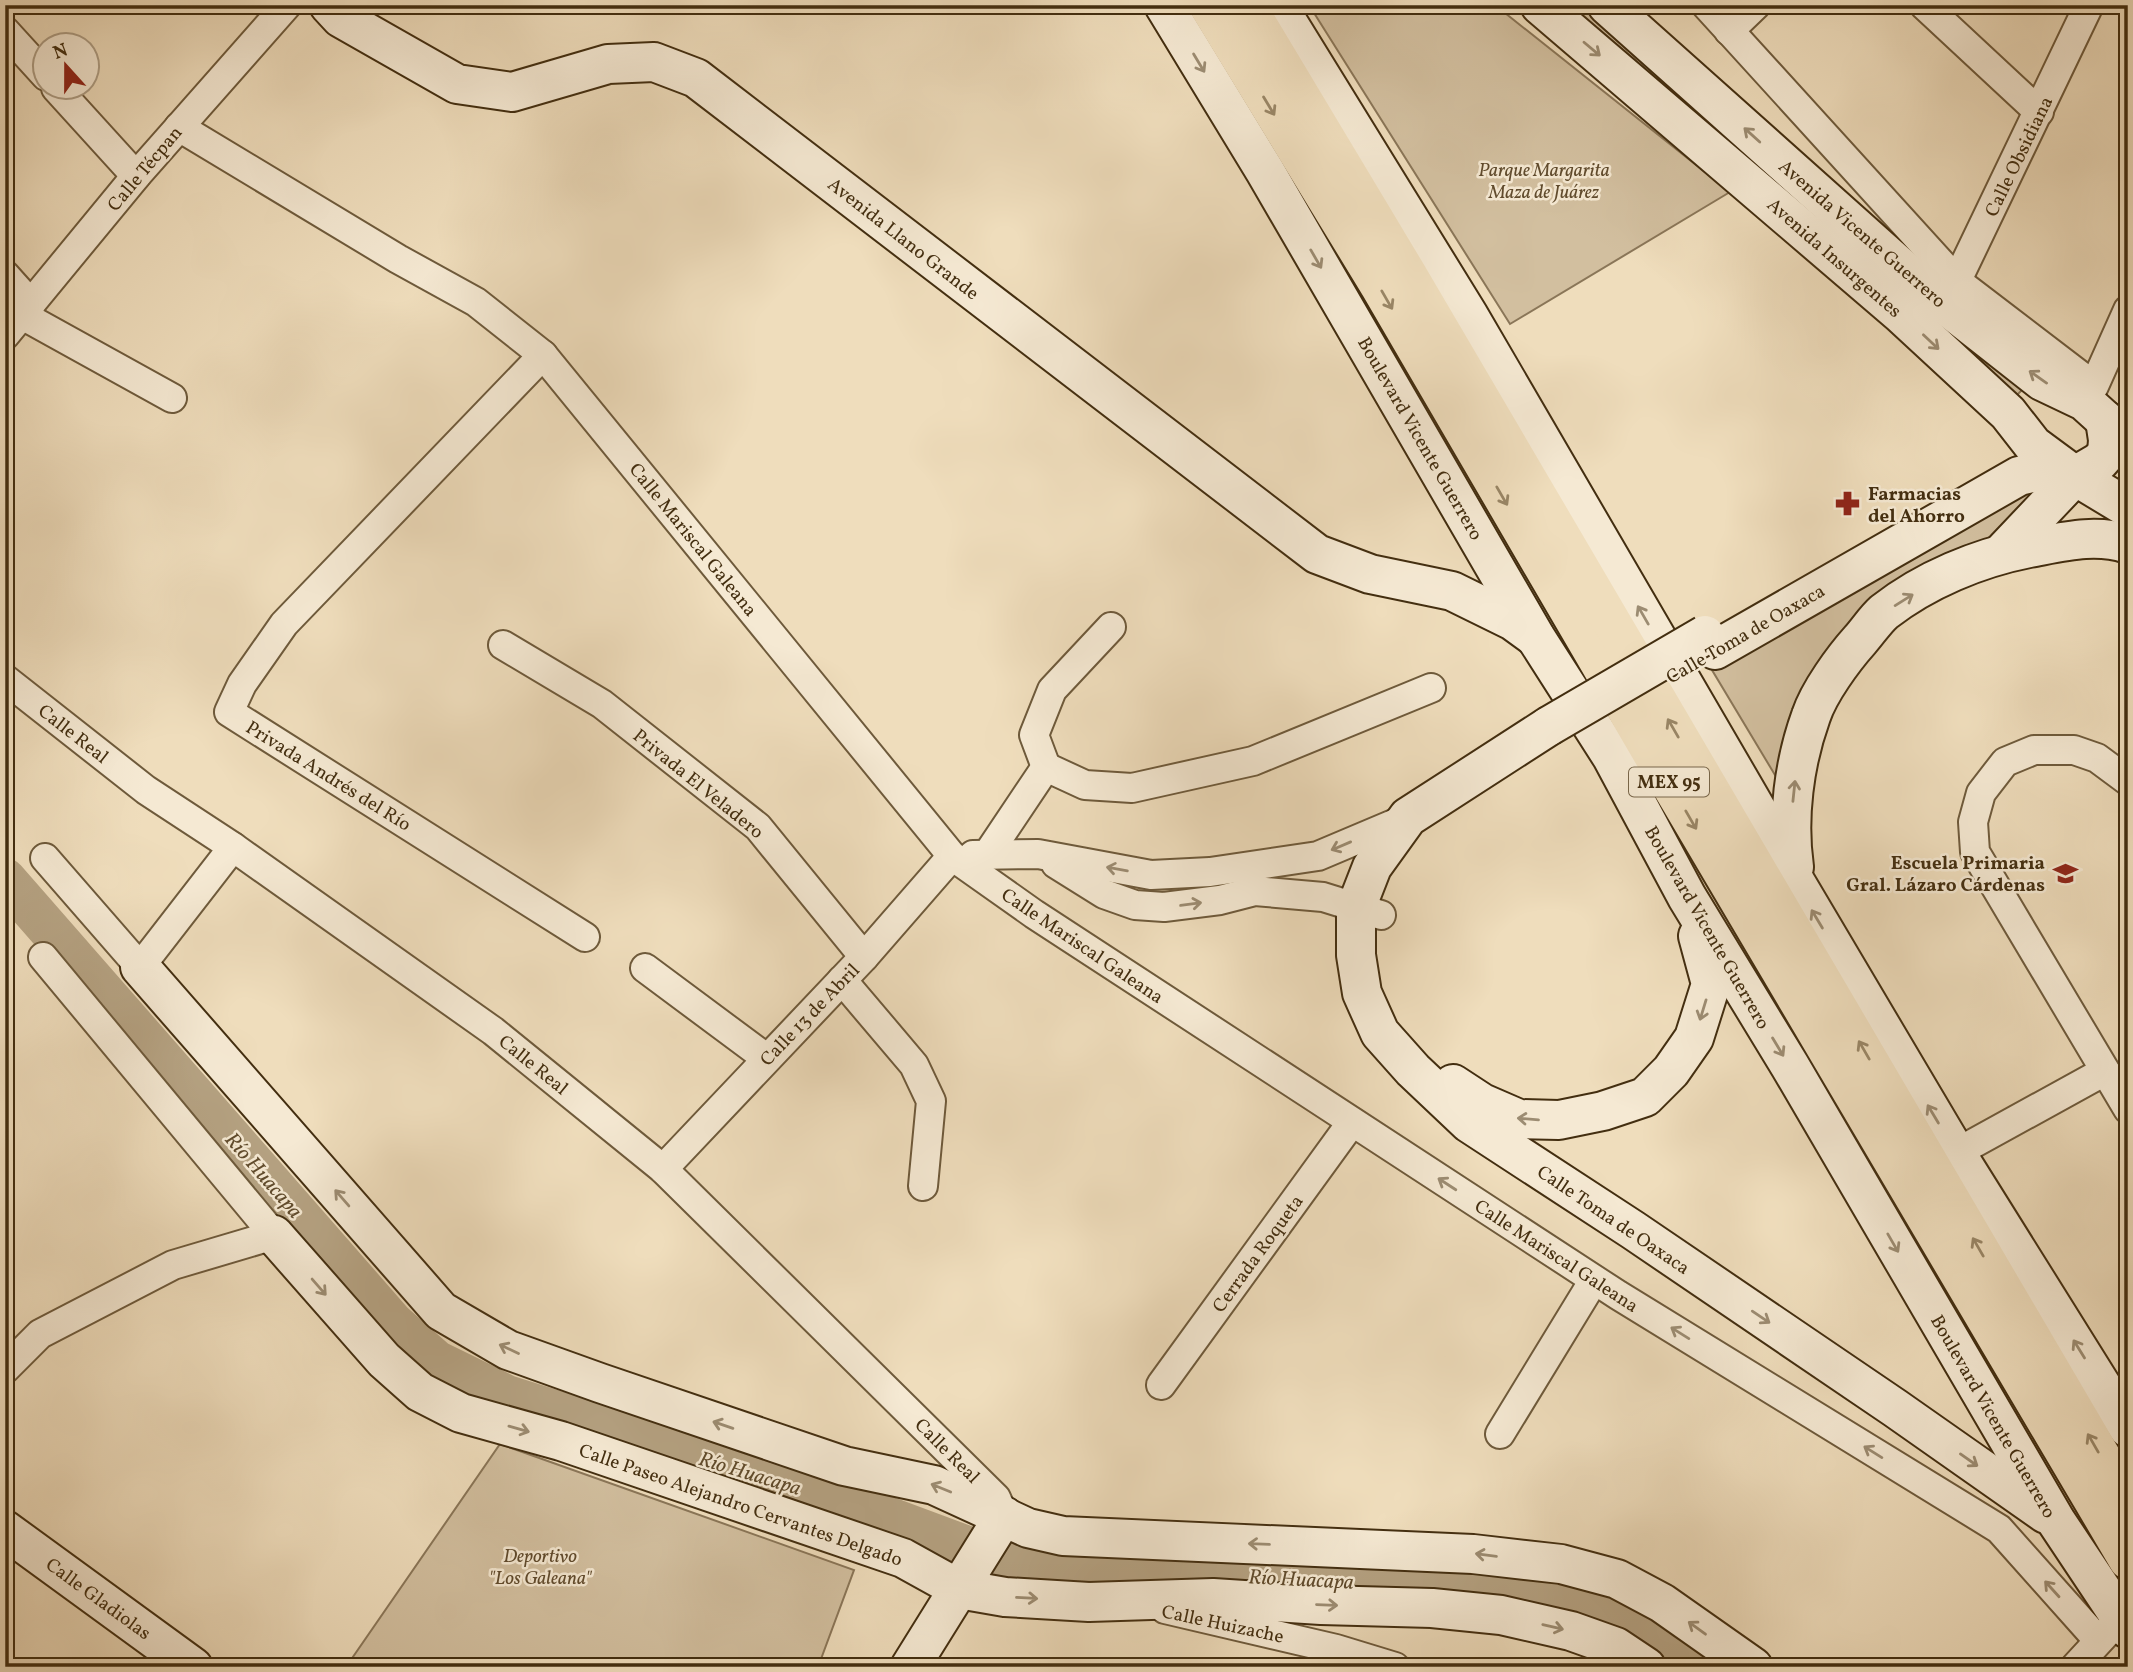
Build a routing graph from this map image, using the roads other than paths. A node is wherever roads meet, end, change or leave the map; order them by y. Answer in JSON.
{"nodes":[{"id":1,"x":287,"y":5,"type":"edge"},
{"id":2,"x":329,"y":5,"type":"edge"},
{"id":3,"x":1164,"y":5,"type":"edge"},
{"id":4,"x":1208,"y":5,"type":"edge"},
{"id":5,"x":1246,"y":5,"type":"edge"},
{"id":6,"x":1265,"y":5,"type":"edge"},
{"id":7,"x":1277,"y":5,"type":"edge"},
{"id":8,"x":1541,"y":5,"type":"edge"},
{"id":9,"x":1607,"y":5,"type":"edge"},
{"id":10,"x":1706,"y":5,"type":"edge"},
{"id":11,"x":1756,"y":5,"type":"edge"},
{"id":12,"x":1924,"y":5,"type":"edge"},
{"id":13,"x":2089,"y":5,"type":"edge"},
{"id":14,"x":5,"y":31,"type":"edge"},
{"id":15,"x":1729,"y":31,"type":"junction"},
{"id":16,"x":32,"y":61,"type":"edge"},
{"id":17,"x":1295,"y":86,"type":"junction"},
{"id":18,"x":69,"y":102,"type":"edge"},
{"id":19,"x":2039,"y":112,"type":"junction"},
{"id":20,"x":179,"y":127,"type":"junction"},
{"id":21,"x":136,"y":176,"type":"junction"},
{"id":22,"x":5,"y":275,"type":"edge"},
{"id":23,"x":1951,"y":293,"type":"junction"},
{"id":24,"x":2128,"y":310,"type":"edge"},
{"id":25,"x":19,"y":318,"type":"edge"},
{"id":26,"x":543,"y":355,"type":"junction"},
{"id":27,"x":172,"y":398,"type":"dead end"},
{"id":28,"x":2008,"y":413,"type":"junction"},
{"id":29,"x":2108,"y":413,"type":"edge"},
{"id":30,"x":2075,"y":476,"type":"junction"},
{"id":31,"x":2124,"y":536,"type":"edge"},
{"id":32,"x":2001,"y":554,"type":"junction"},
{"id":33,"x":1490,"y":556,"type":"junction"},
{"id":34,"x":1452,"y":591,"type":"junction"},
{"id":35,"x":1111,"y":627,"type":"dead end"},
{"id":36,"x":1536,"y":638,"type":"junction"},
{"id":37,"x":1710,"y":643,"type":"junction"},
{"id":38,"x":503,"y":645,"type":"dead end"},
{"id":39,"x":5,"y":679,"type":"edge"},
{"id":40,"x":1431,"y":688,"type":"dead end"},
{"id":41,"x":1046,"y":767,"type":"junction"},
{"id":42,"x":2128,"y":781,"type":"edge"},
{"id":43,"x":1417,"y":821,"type":"junction"},
{"id":44,"x":233,"y":847,"type":"junction"},
{"id":45,"x":1038,"y":854,"type":"junction"},
{"id":46,"x":987,"y":855,"type":"junction"},
{"id":47,"x":952,"y":856,"type":"junction"},
{"id":48,"x":45,"y":858,"type":"dead end"},
{"id":49,"x":1796,"y":883,"type":"junction"},
{"id":50,"x":1687,"y":897,"type":"junction"},
{"id":51,"x":1369,"y":911,"type":"junction"},
{"id":52,"x":585,"y":937,"type":"dead end"},
{"id":53,"x":43,"y":957,"type":"dead end"},
{"id":54,"x":864,"y":957,"type":"junction"},
{"id":55,"x":140,"y":967,"type":"junction"},
{"id":56,"x":645,"y":968,"type":"dead end"},
{"id":57,"x":842,"y":980,"type":"junction"},
{"id":58,"x":766,"y":1058,"type":"junction"},
{"id":59,"x":2105,"y":1071,"type":"junction"},
{"id":60,"x":2128,"y":1110,"type":"edge"},
{"id":61,"x":1352,"y":1122,"type":"junction"},
{"id":62,"x":1956,"y":1153,"type":"junction"},
{"id":63,"x":663,"y":1170,"type":"junction"},
{"id":64,"x":923,"y":1186,"type":"dead end"},
{"id":65,"x":274,"y":1236,"type":"junction"},
{"id":66,"x":1594,"y":1280,"type":"junction"},
{"id":67,"x":5,"y":1369,"type":"edge"},
{"id":68,"x":1161,"y":1385,"type":"dead end"},
{"id":69,"x":2128,"y":1428,"type":"edge"},
{"id":70,"x":1500,"y":1434,"type":"dead end"},
{"id":71,"x":2128,"y":1502,"type":"edge"},
{"id":72,"x":2056,"y":1521,"type":"junction"},
{"id":73,"x":999,"y":1523,"type":"junction"},
{"id":74,"x":7,"y":1535,"type":"edge"},
{"id":75,"x":2128,"y":1560,"type":"edge"},
{"id":76,"x":963,"y":1583,"type":"junction"},
{"id":77,"x":1089,"y":1602,"type":"junction"},
{"id":78,"x":2116,"y":1629,"type":"edge"},
{"id":79,"x":193,"y":1667,"type":"edge"},
{"id":80,"x":910,"y":1667,"type":"edge"},
{"id":81,"x":1395,"y":1667,"type":"edge"},
{"id":82,"x":1646,"y":1667,"type":"edge"},
{"id":83,"x":1753,"y":1667,"type":"edge"},
{"id":84,"x":2075,"y":1667,"type":"edge"}],
"edges":[{"from":1,"to":20,"type":"street","name":"Calle Técpan"},
{"from":2,"to":34,"type":"main road","name":"Avenida Llano Grande"},
{"from":3,"to":33,"type":"main road","name":"Boulevard Vicente Guerrero","one_way":true},
{"from":4,"to":75,"type":"highway","name":"Boulevard Vicente Guerrero","number":"MEX 95","one_way":true},
{"from":5,"to":17,"type":"highway","number":"MEX 95"},
{"from":6,"to":17,"type":"highway"},
{"from":49,"to":7,"type":"main road","one_way":true},
{"from":8,"to":28,"type":"main road","name":"Avenida Insurgentes","one_way":true},
{"from":23,"to":9,"type":"main road","name":"Avenida Vicente Guerrero","one_way":true},
{"from":10,"to":15,"type":"street"},
{"from":11,"to":15,"type":"street"},
{"from":12,"to":19,"type":"street"},
{"from":13,"to":19,"type":"street","name":"Calle Obsidiana"},
{"from":14,"to":16,"type":"street"},
{"from":15,"to":23,"type":"street"},
{"from":71,"to":17,"type":"highway","number":"MEX 95","one_way":true},
{"from":18,"to":21,"type":"street"},
{"from":19,"to":23,"type":"street","name":"Calle Obsidiana"},
{"from":20,"to":21,"type":"street","name":"Calle Técpan"},
{"from":20,"to":26,"type":"street","name":"Calle Mariscal Galeana"},
{"from":21,"to":25,"type":"street","name":"Calle Técpan"},
{"from":22,"to":25,"type":"street"},
{"from":29,"to":23,"type":"main road","name":"Avenida Vicente Guerrero","one_way":true},
{"from":24,"to":29,"type":"street"},
{"from":25,"to":27,"type":"street"},
{"from":26,"to":47,"type":"street","name":"Calle Mariscal Galeana"},
{"from":26,"to":52,"type":"street","name":"Privada Andrés del Río"},
{"from":28,"to":30,"type":"main road","name":"Avenida Insurgentes"},
{"from":28,"to":37,"type":"main road","name":"Calle Toma de Oaxaca"},
{"from":29,"to":30,"type":"main road"},
{"from":30,"to":31,"type":"main road","name":"Avenida Insurgentes"},
{"from":30,"to":32,"type":"main road"},
{"from":30,"to":37,"type":"main road","name":"Calle Toma de Oaxaca"},
{"from":31,"to":32,"type":"main road"},
{"from":49,"to":32,"type":"main road","one_way":true},
{"from":33,"to":34,"type":"main road"},
{"from":33,"to":36,"type":"main road","name":"Boulevard Vicente Guerrero"},
{"from":34,"to":36,"type":"main road","name":"Avenida Llano Grande"},
{"from":35,"to":41,"type":"street"},
{"from":36,"to":50,"type":"main road","name":"Boulevard Vicente Guerrero"},
{"from":37,"to":43,"type":"main road","name":"Calle Toma de Oaxaca"},
{"from":38,"to":54,"type":"street","name":"Privada El Veladero"},
{"from":39,"to":44,"type":"street","name":"Calle Real"},
{"from":40,"to":41,"type":"street"},
{"from":41,"to":46,"type":"street"},
{"from":42,"to":59,"type":"street"},
{"from":43,"to":45,"type":"street","name":"Calle Toma de Oaxaca","one_way":true},
{"from":43,"to":51,"type":"main road","name":"Calle Toma de Oaxaca"},
{"from":44,"to":55,"type":"street"},
{"from":44,"to":63,"type":"street","name":"Calle Real"},
{"from":45,"to":46,"type":"street","name":"Calle Toma de Oaxaca"},
{"from":45,"to":51,"type":"street","one_way":true},
{"from":46,"to":47,"type":"street","name":"Calle Toma de Oaxaca"},
{"from":47,"to":54,"type":"street","name":"Calle 13 de Abril"},
{"from":47,"to":61,"type":"street","name":"Calle Mariscal Galeana"},
{"from":48,"to":55,"type":"street"},
{"from":62,"to":49,"type":"main road","one_way":true},
{"from":50,"to":51,"type":"main road","name":"Calle Toma de Oaxaca","one_way":true},
{"from":50,"to":72,"type":"main road","name":"Boulevard Vicente Guerrero","one_way":true},
{"from":51,"to":72,"type":"main road","name":"Calle Toma de Oaxaca","one_way":true},
{"from":53,"to":65,"type":"street"},
{"from":54,"to":57,"type":"street","name":"Calle 13 de Abril"},
{"from":73,"to":55,"type":"main road","one_way":true},
{"from":56,"to":58,"type":"street"},
{"from":57,"to":58,"type":"street","name":"Calle 13 de Abril"},
{"from":57,"to":64,"type":"street"},
{"from":58,"to":63,"type":"street","name":"Calle 13 de Abril"},
{"from":59,"to":60,"type":"street"},
{"from":59,"to":62,"type":"street"},
{"from":66,"to":61,"type":"street","name":"Calle Mariscal Galeana","one_way":true},
{"from":61,"to":68,"type":"street","name":"Cerrada Roqueta"},
{"from":69,"to":62,"type":"main road","one_way":true},
{"from":63,"to":73,"type":"street","name":"Calle Real"},
{"from":65,"to":67,"type":"street"},
{"from":65,"to":76,"type":"main road","name":"Calle Paseo Alejandro Cervantes Delgado","one_way":true},
{"from":66,"to":70,"type":"street"},
{"from":78,"to":66,"type":"street","name":"Calle Mariscal Galeana","one_way":true},
{"from":72,"to":78,"type":"main road","name":"Boulevard Vicente Guerrero"},
{"from":73,"to":76,"type":"main road"},
{"from":83,"to":73,"type":"main road","one_way":true},
{"from":74,"to":79,"type":"main road","name":"Calle Gladiolas"},
{"from":76,"to":77,"type":"main road","name":"Calle Paseo Alejandro Cervantes Delgado","one_way":true},
{"from":76,"to":80,"type":"main road"},
{"from":77,"to":81,"type":"street","name":"Calle Huizache"},
{"from":77,"to":82,"type":"main road","name":"Calle Paseo Alejandro Cervantes Delgado","one_way":true},
{"from":78,"to":84,"type":"street"}]}
